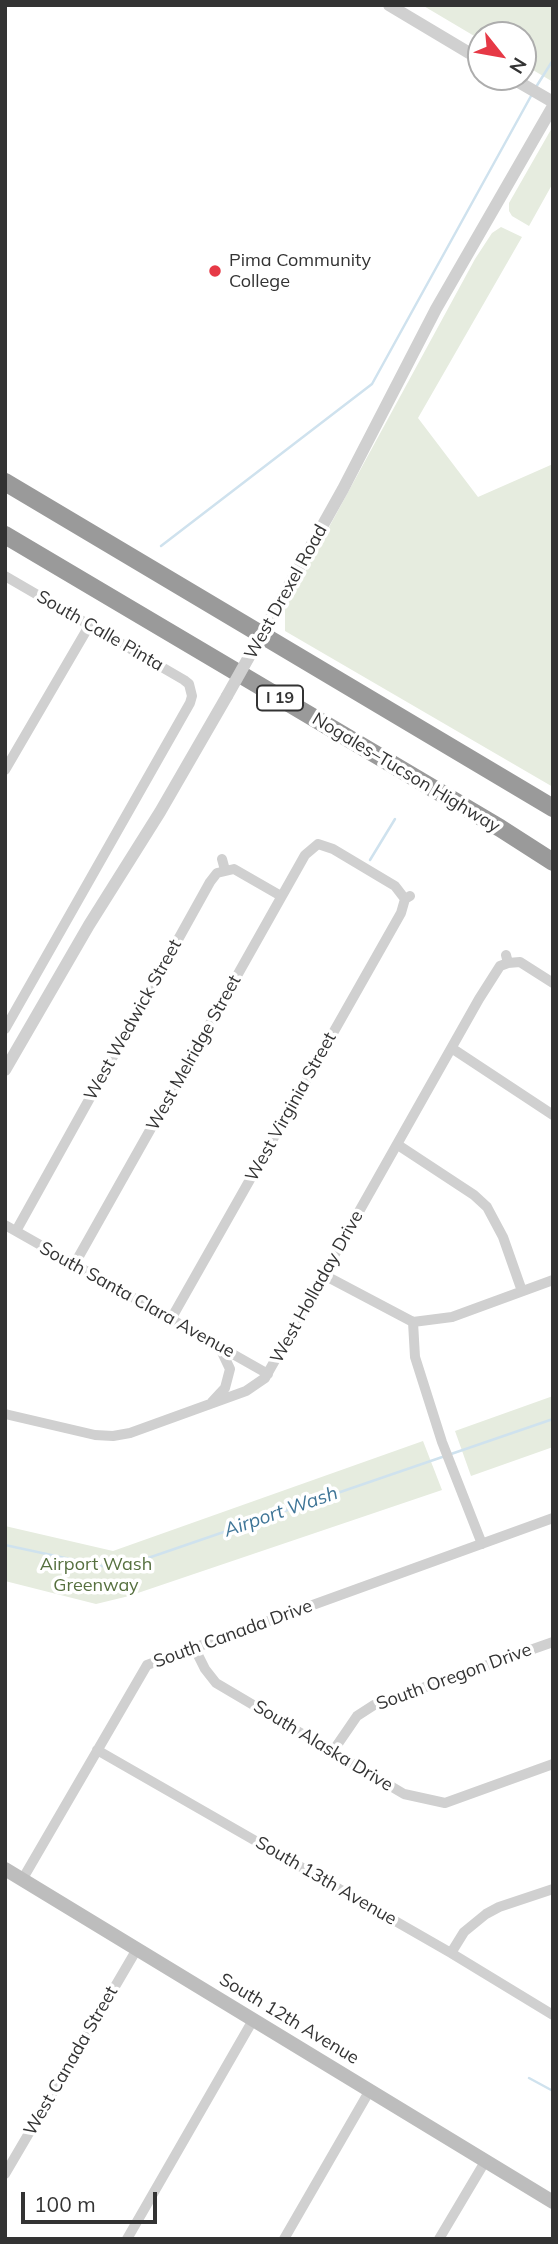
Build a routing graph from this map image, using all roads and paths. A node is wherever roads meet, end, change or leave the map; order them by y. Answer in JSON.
{"nodes":[{"id":1,"x":389,"y":5,"type":"edge"},
{"id":2,"x":467,"y":52,"type":"edge"},
{"id":3,"x":535,"y":91,"type":"edge"},
{"id":4,"x":553,"y":104,"type":"edge"},
{"id":5,"x":5,"y":482,"type":"edge"},
{"id":6,"x":5,"y":535,"type":"edge"},
{"id":7,"x":5,"y":576,"type":"edge"},
{"id":8,"x":89,"y":626,"type":"junction"},
{"id":9,"x":5,"y":770,"type":"edge"},
{"id":10,"x":553,"y":808,"type":"edge"},
{"id":11,"x":553,"y":862,"type":"edge"},
{"id":12,"x":282,"y":896,"type":"junction"},
{"id":13,"x":408,"y":898,"type":"joint"},
{"id":14,"x":553,"y":983,"type":"edge"},
{"id":15,"x":5,"y":1028,"type":"edge"},
{"id":16,"x":453,"y":1049,"type":"junction"},
{"id":17,"x":5,"y":1070,"type":"edge"},
{"id":18,"x":553,"y":1115,"type":"edge"},
{"id":19,"x":398,"y":1145,"type":"junction"},
{"id":20,"x":9,"y":1229,"type":"edge"},
{"id":21,"x":75,"y":1265,"type":"junction"},
{"id":22,"x":324,"y":1275,"type":"junction"},
{"id":23,"x":553,"y":1280,"type":"edge"},
{"id":24,"x":522,"y":1291,"type":"junction"},
{"id":25,"x":171,"y":1319,"type":"junction"},
{"id":26,"x":413,"y":1322,"type":"junction"},
{"id":27,"x":218,"y":1345,"type":"junction"},
{"id":28,"x":268,"y":1374,"type":"junction"},
{"id":29,"x":209,"y":1404,"type":"junction"},
{"id":30,"x":5,"y":1414,"type":"edge"},
{"id":31,"x":553,"y":1518,"type":"edge"},
{"id":32,"x":482,"y":1544,"type":"junction"},
{"id":33,"x":553,"y":1642,"type":"edge"},
{"id":34,"x":194,"y":1647,"type":"junction"},
{"id":35,"x":97,"y":1750,"type":"junction"},
{"id":36,"x":333,"y":1751,"type":"junction"},
{"id":37,"x":553,"y":1764,"type":"edge"},
{"id":38,"x":5,"y":1869,"type":"edge"},
{"id":39,"x":22,"y":1880,"type":"junction"},
{"id":40,"x":553,"y":1889,"type":"edge"},
{"id":41,"x":137,"y":1949,"type":"junction"},
{"id":42,"x":451,"y":1953,"type":"junction"},
{"id":43,"x":553,"y":2015,"type":"edge"},
{"id":44,"x":253,"y":2020,"type":"junction"},
{"id":45,"x":370,"y":2090,"type":"junction"},
{"id":46,"x":486,"y":2160,"type":"junction"},
{"id":47,"x":5,"y":2174,"type":"edge"},
{"id":48,"x":553,"y":2202,"type":"edge"},
{"id":49,"x":127,"y":2239,"type":"edge"},
{"id":50,"x":284,"y":2239,"type":"edge"},
{"id":51,"x":439,"y":2239,"type":"edge"}],
"edges":[{"from":1,"to":2,"type":"street"},
{"from":3,"to":4,"type":"street"},
{"from":4,"to":17,"type":"street","name":"West Drexel Road","bridge":true},
{"from":5,"to":10,"type":"highway","number":"I 19"},
{"from":6,"to":11,"type":"highway","name":"Nogales–Tucson Highway","number":"I 19"},
{"from":7,"to":8,"type":"street","name":"South Calle Pinta"},
{"from":8,"to":9,"type":"street"},
{"from":8,"to":15,"type":"street","name":"South Calle Pinta"},
{"from":12,"to":13,"type":"street","name":"West Melridge Street"},
{"from":12,"to":20,"type":"street","name":"West Wedwick Street"},
{"from":12,"to":21,"type":"street","name":"West Melridge Street"},
{"from":13,"to":25,"type":"street","name":"West Virginia Street"},
{"from":14,"to":16,"type":"street","name":"West Holladay Drive"},
{"from":16,"to":18,"type":"street"},
{"from":16,"to":19,"type":"street","name":"West Holladay Drive"},
{"from":19,"to":22,"type":"street","name":"West Holladay Drive"},
{"from":19,"to":24,"type":"street"},
{"from":20,"to":21,"type":"street","name":"South Santa Clara Avenue"},
{"from":21,"to":25,"type":"street","name":"South Santa Clara Avenue"},
{"from":22,"to":26,"type":"street"},
{"from":22,"to":28,"type":"street","name":"West Holladay Drive"},
{"from":23,"to":24,"type":"street"},
{"from":24,"to":26,"type":"street"},
{"from":25,"to":27,"type":"street","name":"South Santa Clara Avenue"},
{"from":26,"to":32,"type":"street"},
{"from":27,"to":28,"type":"street","name":"South Santa Clara Avenue"},
{"from":27,"to":29,"type":"street"},
{"from":28,"to":29,"type":"street","name":"West Holladay Drive"},
{"from":29,"to":30,"type":"street","name":"West Holladay Drive"},
{"from":31,"to":32,"type":"street","name":"South Canada Drive"},
{"from":32,"to":34,"type":"street","name":"South Canada Drive"},
{"from":33,"to":36,"type":"street","name":"South Oregon Drive"},
{"from":34,"to":35,"type":"street","name":"South Canada Drive"},
{"from":34,"to":36,"type":"street","name":"South Alaska Drive"},
{"from":35,"to":39,"type":"street","name":"South Canada Drive"},
{"from":35,"to":42,"type":"street","name":"South 13th Avenue"},
{"from":36,"to":37,"type":"street","name":"South Alaska Drive"},
{"from":38,"to":39,"type":"main road","name":"South 12th Avenue"},
{"from":39,"to":41,"type":"main road","name":"South 12th Avenue"},
{"from":40,"to":42,"type":"street"},
{"from":41,"to":44,"type":"main road","name":"South 12th Avenue"},
{"from":41,"to":47,"type":"street","name":"West Canada Street"},
{"from":42,"to":43,"type":"street","name":"South 13th Avenue"},
{"from":44,"to":45,"type":"main road","name":"South 12th Avenue"},
{"from":44,"to":49,"type":"street"},
{"from":45,"to":46,"type":"main road","name":"South 12th Avenue"},
{"from":45,"to":50,"type":"street"},
{"from":46,"to":48,"type":"main road","name":"South 12th Avenue"},
{"from":46,"to":51,"type":"street"}]}
